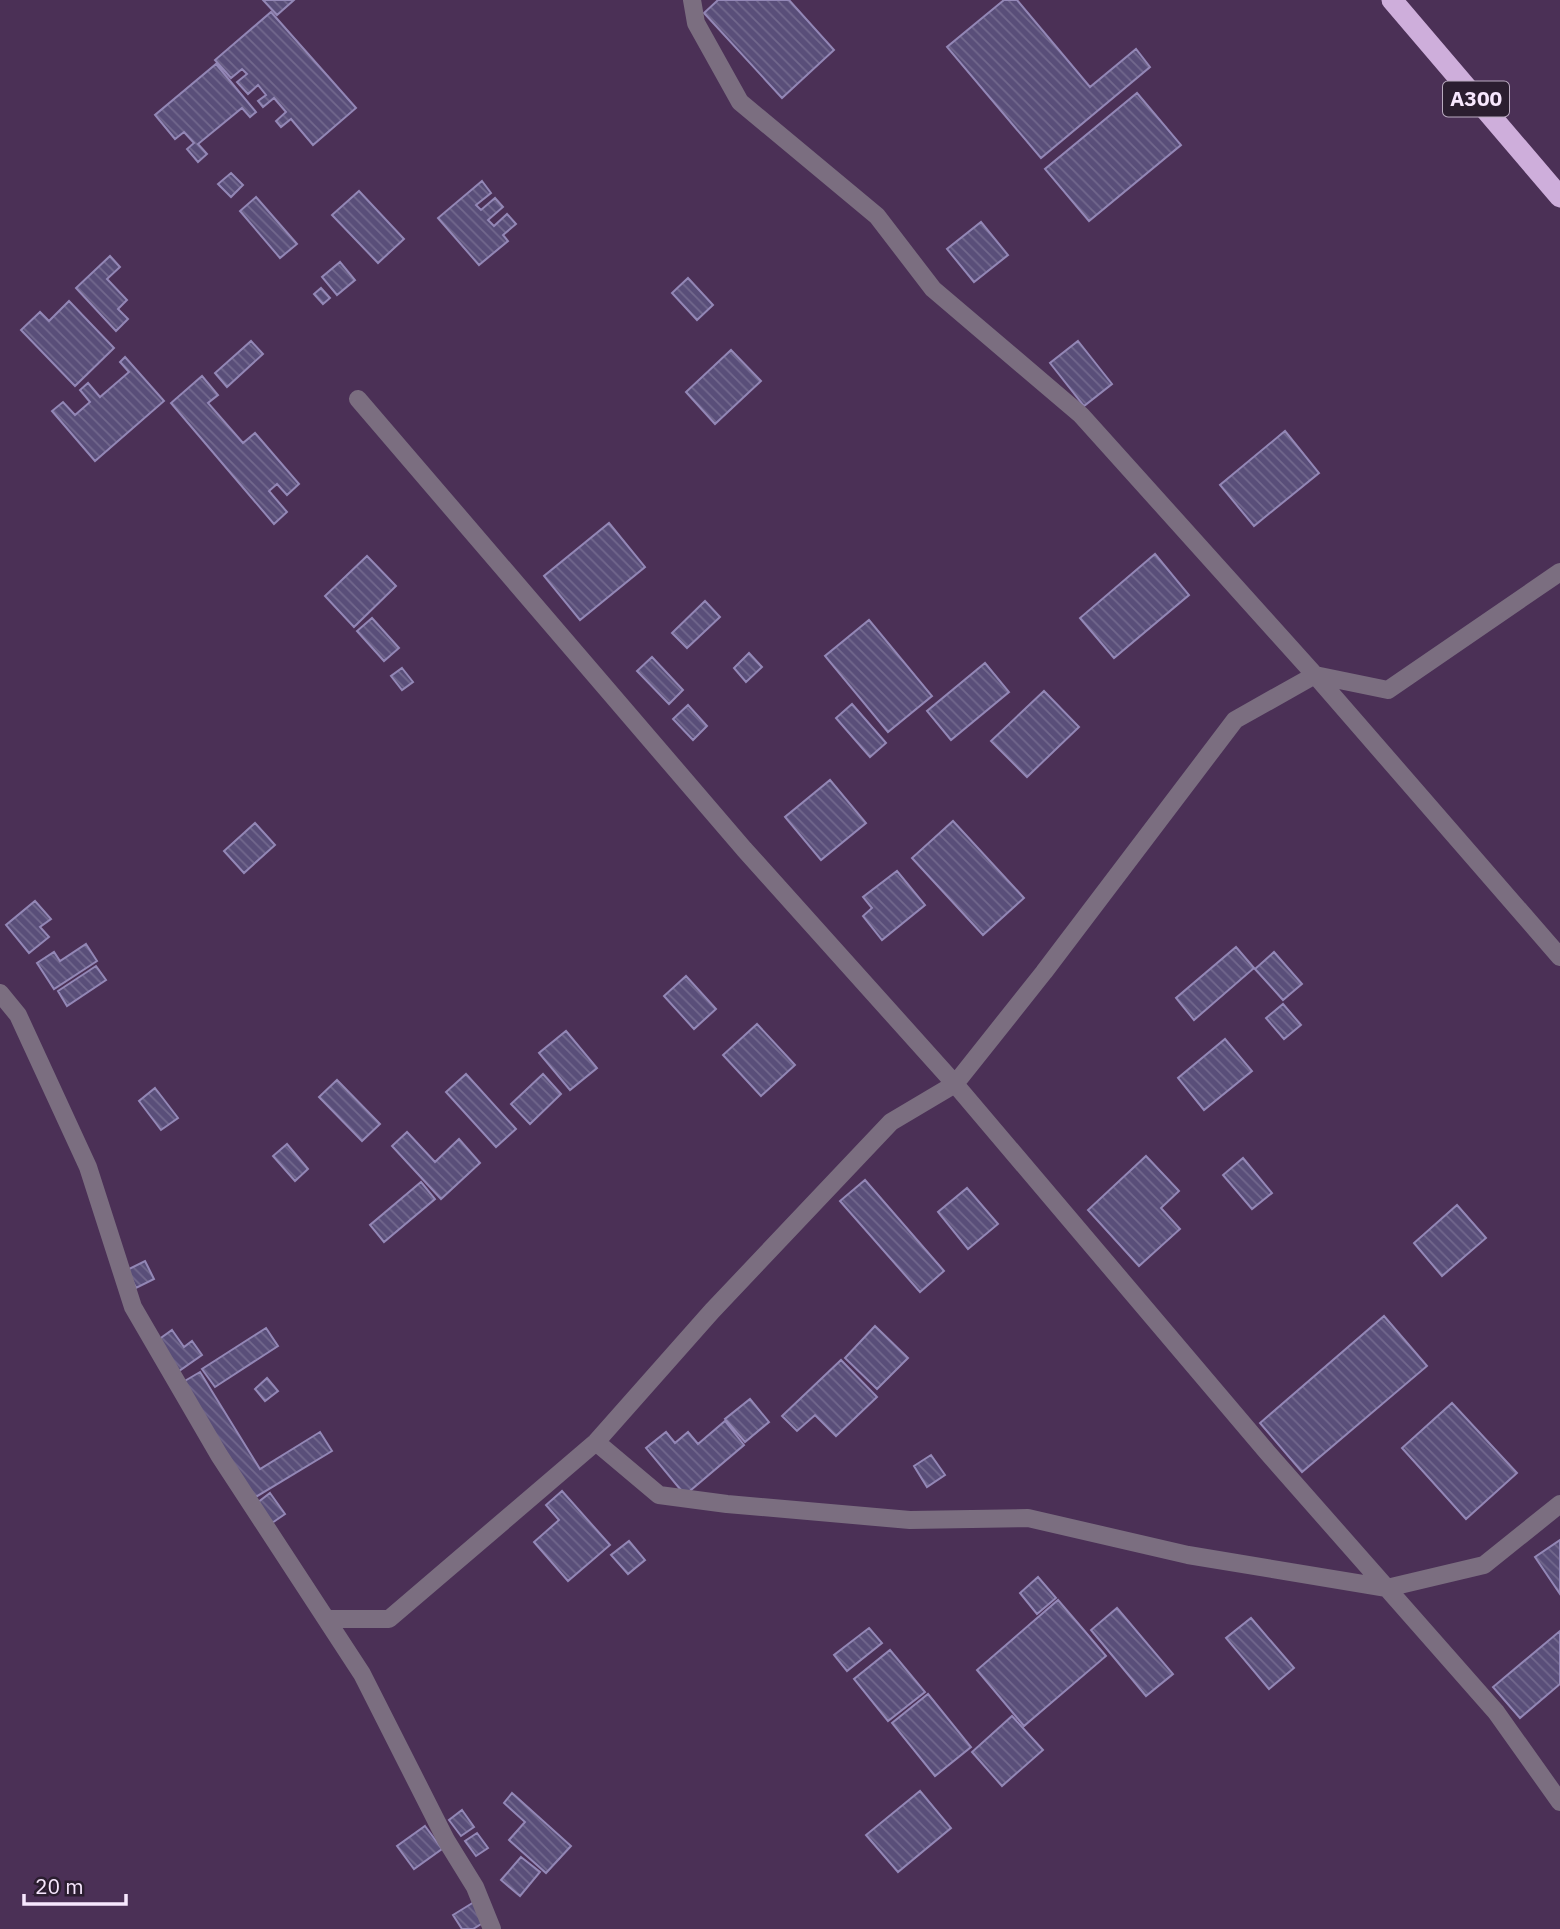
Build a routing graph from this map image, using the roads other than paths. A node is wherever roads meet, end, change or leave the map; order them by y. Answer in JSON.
{"nodes":[{"id":1,"x":692,"y":0,"type":"edge"},
{"id":2,"x":1392,"y":0,"type":"edge"},
{"id":3,"x":1560,"y":197,"type":"edge"},
{"id":4,"x":358,"y":399,"type":"dead end"},
{"id":5,"x":1560,"y":572,"type":"edge"},
{"id":6,"x":1315,"y":675,"type":"junction"},
{"id":7,"x":1560,"y":957,"type":"edge"},
{"id":8,"x":0,"y":993,"type":"edge"},
{"id":9,"x":955,"y":1084,"type":"junction"},
{"id":10,"x":596,"y":1442,"type":"junction"},
{"id":11,"x":1560,"y":1504,"type":"edge"},
{"id":12,"x":1387,"y":1588,"type":"junction"},
{"id":13,"x":327,"y":1619,"type":"junction"},
{"id":14,"x":1560,"y":1802,"type":"edge"},
{"id":15,"x":492,"y":1929,"type":"edge"}],
"edges":[{"from":1,"to":6,"type":"street"},
{"from":2,"to":3,"type":"highway","number":"A300"},
{"from":4,"to":9,"type":"street"},
{"from":5,"to":6,"type":"street"},
{"from":6,"to":7,"type":"street"},
{"from":6,"to":9,"type":"street"},
{"from":8,"to":13,"type":"street"},
{"from":9,"to":10,"type":"street"},
{"from":9,"to":12,"type":"street"},
{"from":10,"to":12,"type":"street"},
{"from":10,"to":13,"type":"street"},
{"from":11,"to":12,"type":"street"},
{"from":12,"to":14,"type":"street"},
{"from":13,"to":15,"type":"street"}]}
